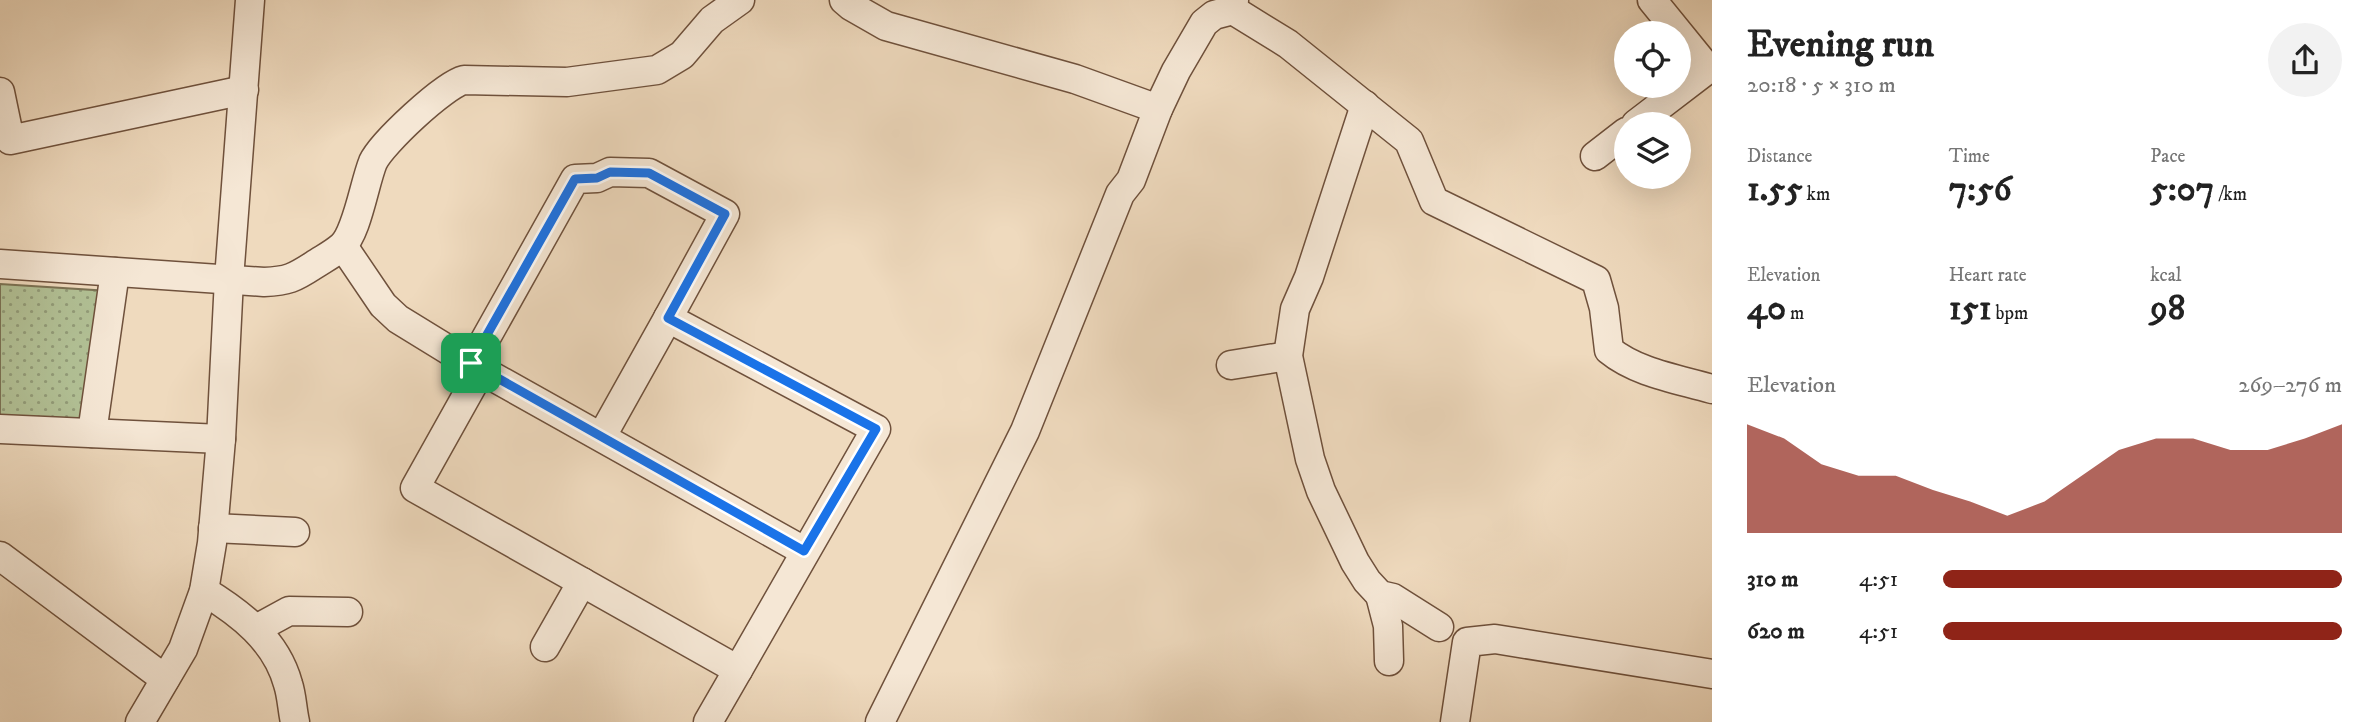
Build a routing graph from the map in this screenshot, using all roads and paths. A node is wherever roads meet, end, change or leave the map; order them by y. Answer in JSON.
{"nodes":[{"id":1,"x":250,"y":0,"type":"edge"},
{"id":2,"x":740,"y":0,"type":"edge"},
{"id":3,"x":844,"y":0,"type":"edge"},
{"id":4,"x":1653,"y":0,"type":"edge"},
{"id":5,"x":1233,"y":5,"type":"edge"},
{"id":6,"x":1710,"y":67,"type":"edge"},
{"id":7,"x":244,"y":90,"type":"junction"},
{"id":8,"x":0,"y":92,"type":"edge"},
{"id":9,"x":1365,"y":105,"type":"junction"},
{"id":10,"x":1158,"y":109,"type":"junction"},
{"id":11,"x":1652,"y":112,"type":"edge"},
{"id":12,"x":1614,"y":141,"type":"edge"},
{"id":13,"x":1595,"y":156,"type":"dead end"},
{"id":14,"x":343,"y":246,"type":"junction"},
{"id":15,"x":0,"y":264,"type":"edge"},
{"id":16,"x":115,"y":272,"type":"junction"},
{"id":17,"x":229,"y":279,"type":"junction"},
{"id":18,"x":668,"y":318,"type":"junction"},
{"id":19,"x":1288,"y":356,"type":"junction"},
{"id":20,"x":1231,"y":365,"type":"dead end"},
{"id":21,"x":476,"y":366,"type":"junction"},
{"id":22,"x":1712,"y":389,"type":"edge"},
{"id":23,"x":0,"y":429,"type":"edge"},
{"id":24,"x":92,"y":433,"type":"junction"},
{"id":25,"x":602,"y":436,"type":"junction"},
{"id":26,"x":221,"y":439,"type":"junction"},
{"id":27,"x":213,"y":528,"type":"junction"},
{"id":28,"x":295,"y":532,"type":"dead end"},
{"id":29,"x":804,"y":551,"type":"junction"},
{"id":30,"x":0,"y":556,"type":"edge"},
{"id":31,"x":582,"y":582,"type":"junction"},
{"id":32,"x":204,"y":592,"type":"junction"},
{"id":33,"x":1380,"y":595,"type":"junction"},
{"id":34,"x":348,"y":612,"type":"dead end"},
{"id":35,"x":1439,"y":627,"type":"dead end"},
{"id":36,"x":256,"y":629,"type":"junction"},
{"id":37,"x":545,"y":647,"type":"dead end"},
{"id":38,"x":1389,"y":661,"type":"dead end"},
{"id":39,"x":737,"y":670,"type":"junction"},
{"id":40,"x":1712,"y":674,"type":"edge"},
{"id":41,"x":165,"y":679,"type":"junction"},
{"id":42,"x":140,"y":722,"type":"edge"},
{"id":43,"x":295,"y":722,"type":"edge"},
{"id":44,"x":708,"y":722,"type":"edge"},
{"id":45,"x":880,"y":722,"type":"edge"},
{"id":46,"x":1455,"y":722,"type":"edge"}],
"edges":[{"from":1,"to":7,"type":"street"},
{"from":2,"to":14,"type":"street"},
{"from":3,"to":10,"type":"street"},
{"from":4,"to":6,"type":"street"},
{"from":5,"to":9,"type":"street"},
{"from":5,"to":10,"type":"street"},
{"from":6,"to":11,"type":"street"},
{"from":7,"to":8,"type":"street"},
{"from":7,"to":17,"type":"street"},
{"from":9,"to":19,"type":"street"},
{"from":9,"to":22,"type":"street"},
{"from":10,"to":45,"type":"street"},
{"from":12,"to":13,"type":"street"},
{"from":14,"to":17,"type":"street"},
{"from":14,"to":21,"type":"street"},
{"from":15,"to":16,"type":"street"},
{"from":16,"to":17,"type":"street"},
{"from":16,"to":24,"type":"street"},
{"from":17,"to":26,"type":"street"},
{"from":18,"to":21,"type":"street"},
{"from":18,"to":25,"type":"street"},
{"from":18,"to":29,"type":"street"},
{"from":19,"to":20,"type":"street"},
{"from":19,"to":33,"type":"street"},
{"from":21,"to":25,"type":"street"},
{"from":21,"to":31,"type":"street"},
{"from":23,"to":24,"type":"street"},
{"from":24,"to":26,"type":"street"},
{"from":25,"to":29,"type":"street"},
{"from":26,"to":27,"type":"street"},
{"from":27,"to":28,"type":"street"},
{"from":27,"to":32,"type":"street"},
{"from":29,"to":39,"type":"street"},
{"from":30,"to":41,"type":"street"},
{"from":31,"to":37,"type":"street"},
{"from":31,"to":39,"type":"street"},
{"from":32,"to":36,"type":"street"},
{"from":32,"to":41,"type":"street"},
{"from":33,"to":35,"type":"street"},
{"from":33,"to":38,"type":"street"},
{"from":34,"to":36,"type":"street"},
{"from":36,"to":43,"type":"street"},
{"from":39,"to":44,"type":"street"},
{"from":40,"to":46,"type":"street"},
{"from":41,"to":42,"type":"street"}]}
